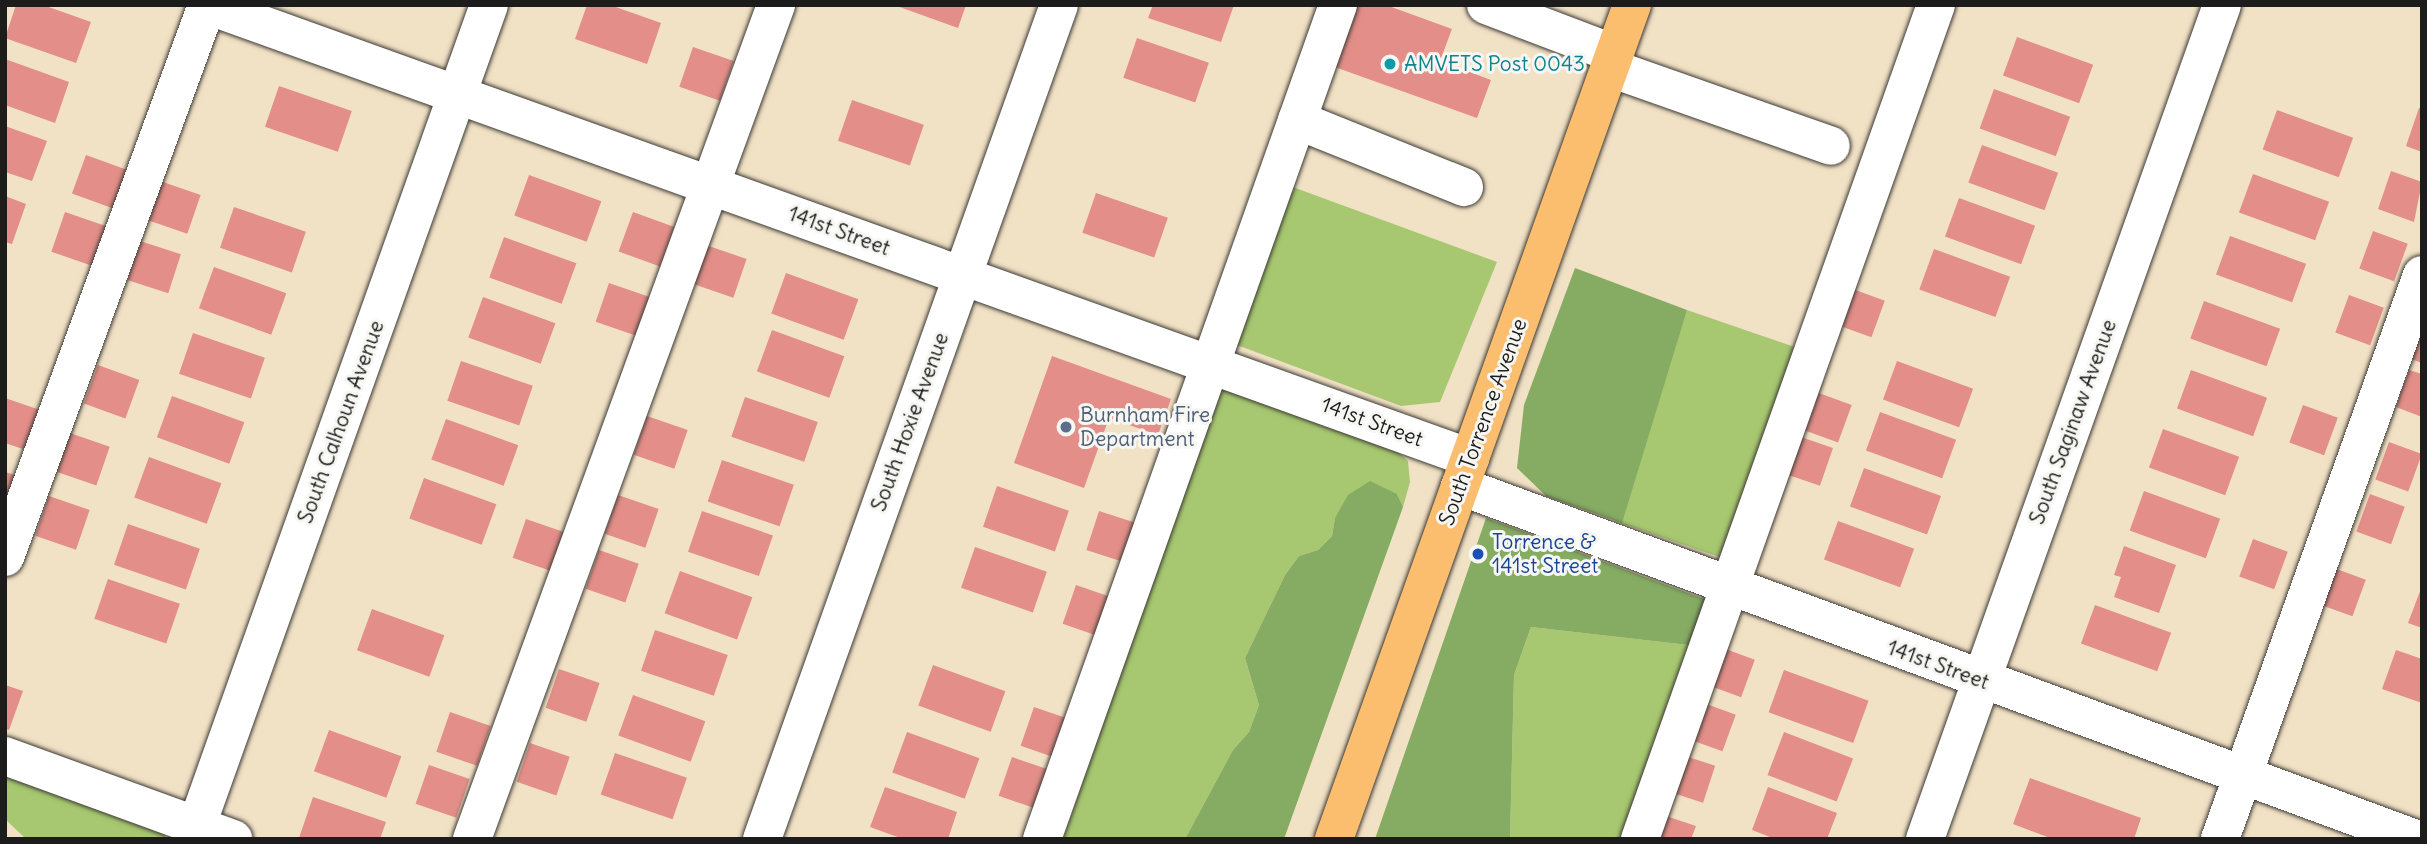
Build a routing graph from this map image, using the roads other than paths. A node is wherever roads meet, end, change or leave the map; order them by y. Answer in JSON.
{"nodes":[{"id":1,"x":207,"y":5,"type":"edge"},
{"id":2,"x":489,"y":5,"type":"edge"},
{"id":3,"x":776,"y":5,"type":"edge"},
{"id":4,"x":1059,"y":5,"type":"edge"},
{"id":5,"x":1338,"y":5,"type":"edge"},
{"id":6,"x":1486,"y":5,"type":"edge"},
{"id":7,"x":1632,"y":5,"type":"edge"},
{"id":8,"x":1936,"y":5,"type":"edge"},
{"id":9,"x":2222,"y":5,"type":"edge"},
{"id":10,"x":1612,"y":61,"type":"junction"},
{"id":11,"x":458,"y":95,"type":"junction"},
{"id":12,"x":1297,"y":120,"type":"junction"},
{"id":13,"x":1831,"y":146,"type":"dead end"},
{"id":14,"x":712,"y":186,"type":"junction"},
{"id":15,"x":1464,"y":187,"type":"dead end"},
{"id":16,"x":962,"y":275,"type":"junction"},
{"id":17,"x":2422,"y":275,"type":"edge"},
{"id":18,"x":1211,"y":364,"type":"junction"},
{"id":19,"x":1465,"y":472,"type":"junction"},
{"id":20,"x":5,"y":557,"type":"edge"},
{"id":21,"x":1731,"y":587,"type":"junction"},
{"id":22,"x":1980,"y":681,"type":"junction"},
{"id":23,"x":5,"y":756,"type":"edge"},
{"id":24,"x":2243,"y":776,"type":"junction"},
{"id":25,"x":195,"y":832,"type":"edge"},
{"id":26,"x":233,"y":839,"type":"edge"},
{"id":27,"x":472,"y":839,"type":"edge"},
{"id":28,"x":762,"y":839,"type":"edge"},
{"id":29,"x":1042,"y":839,"type":"edge"},
{"id":30,"x":1334,"y":839,"type":"edge"},
{"id":31,"x":1640,"y":839,"type":"edge"},
{"id":32,"x":1925,"y":839,"type":"edge"},
{"id":33,"x":2220,"y":839,"type":"edge"},
{"id":34,"x":2416,"y":839,"type":"edge"}],
"edges":[{"from":1,"to":11,"type":"street","name":"141st Street"},
{"from":1,"to":20,"type":"street"},
{"from":2,"to":11,"type":"street","name":"South Calhoun Avenue"},
{"from":3,"to":14,"type":"street"},
{"from":4,"to":16,"type":"street","name":"South Hoxie Avenue"},
{"from":5,"to":12,"type":"street"},
{"from":6,"to":10,"type":"street"},
{"from":7,"to":10,"type":"main road","name":"South Torrence Avenue"},
{"from":8,"to":21,"type":"street"},
{"from":9,"to":22,"type":"street","name":"South Saginaw Avenue"},
{"from":10,"to":13,"type":"street"},
{"from":10,"to":19,"type":"main road","name":"South Torrence Avenue"},
{"from":11,"to":14,"type":"street","name":"141st Street"},
{"from":11,"to":25,"type":"street","name":"South Calhoun Avenue"},
{"from":12,"to":15,"type":"street"},
{"from":12,"to":18,"type":"street"},
{"from":14,"to":16,"type":"street","name":"141st Street"},
{"from":14,"to":27,"type":"street"},
{"from":16,"to":18,"type":"street","name":"141st Street"},
{"from":16,"to":28,"type":"street","name":"South Hoxie Avenue"},
{"from":17,"to":24,"type":"street"},
{"from":18,"to":19,"type":"street","name":"141st Street"},
{"from":18,"to":29,"type":"street"},
{"from":19,"to":21,"type":"street","name":"141st Street"},
{"from":19,"to":30,"type":"main road","name":"South Torrence Avenue"},
{"from":21,"to":22,"type":"street","name":"141st Street"},
{"from":21,"to":31,"type":"street"},
{"from":22,"to":24,"type":"street","name":"141st Street"},
{"from":22,"to":32,"type":"street","name":"South Saginaw Avenue"},
{"from":23,"to":25,"type":"street"},
{"from":24,"to":33,"type":"street"},
{"from":24,"to":34,"type":"street","name":"141st Street"},
{"from":25,"to":26,"type":"street"}]}
